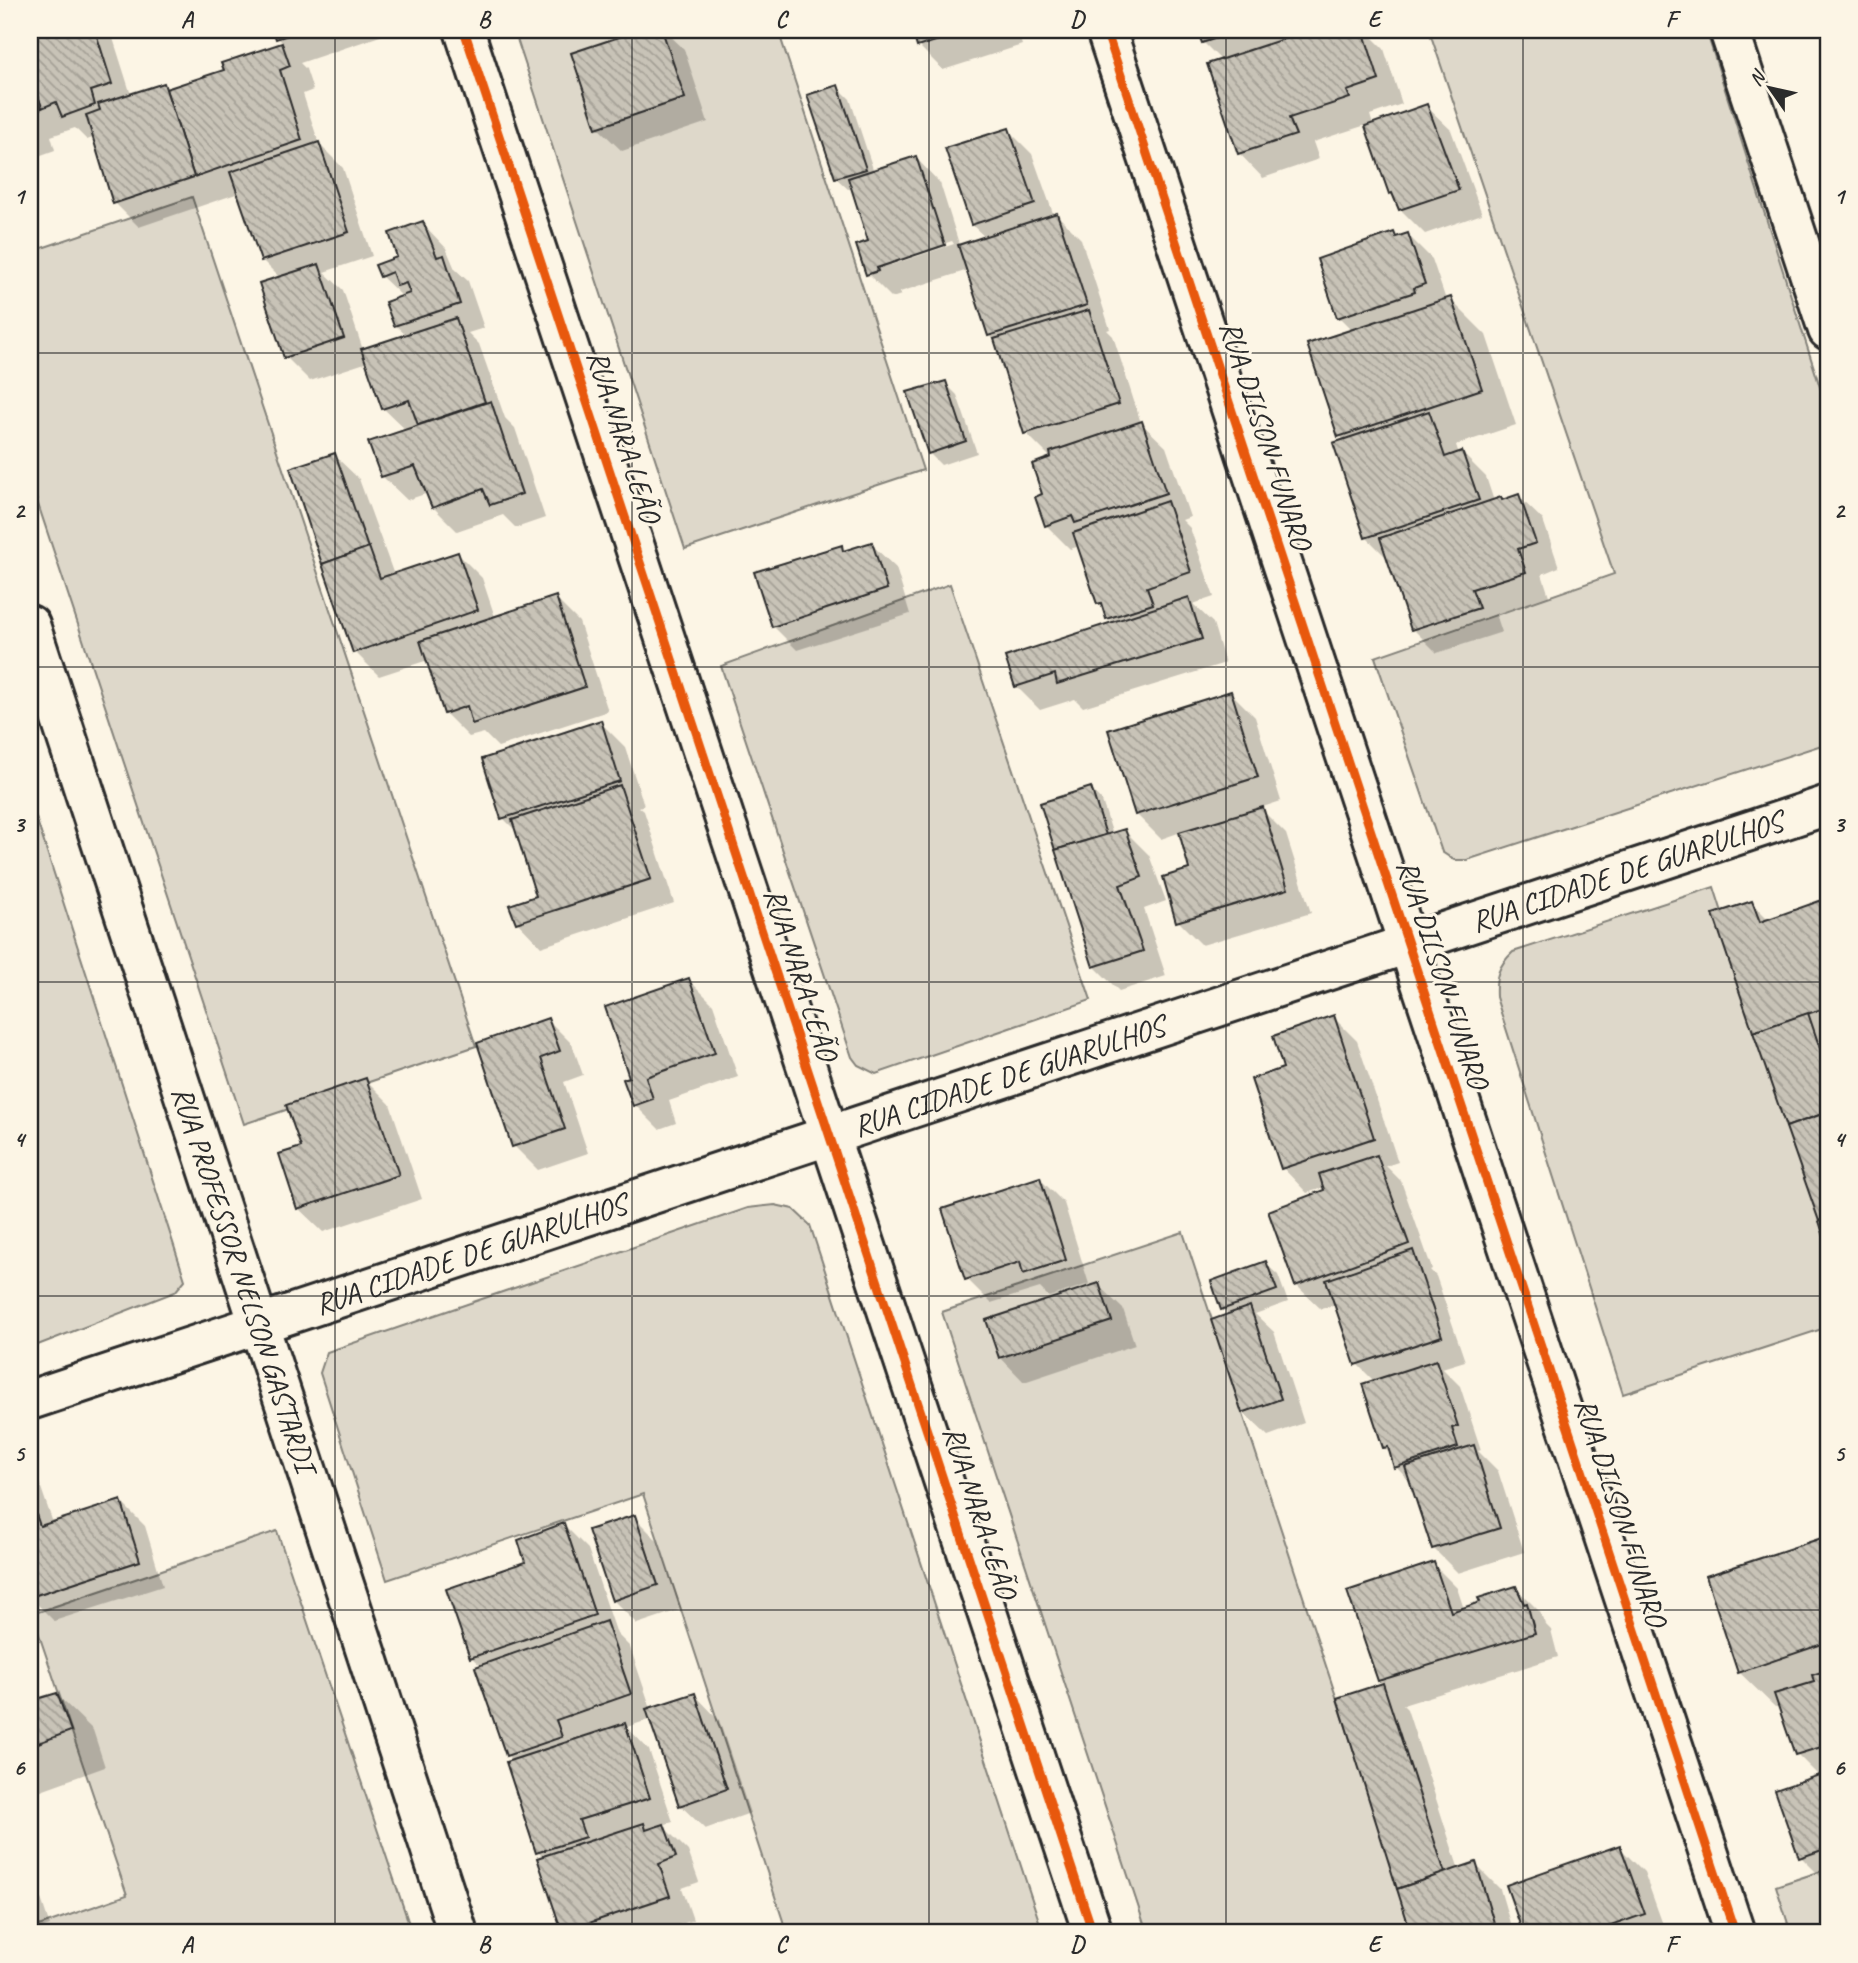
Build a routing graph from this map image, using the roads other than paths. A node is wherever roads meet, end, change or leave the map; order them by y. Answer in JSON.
{"nodes":[{"id":1,"x":464,"y":30,"type":"edge"},
{"id":2,"x":1106,"y":30,"type":"edge"},
{"id":3,"x":1729,"y":30,"type":"edge"},
{"id":4,"x":1828,"y":330,"type":"edge"},
{"id":5,"x":30,"y":625,"type":"edge"},
{"id":6,"x":1828,"y":806,"type":"edge"},
{"id":7,"x":1408,"y":945,"type":"junction"},
{"id":8,"x":829,"y":1135,"type":"junction"},
{"id":9,"x":259,"y":1324,"type":"junction"},
{"id":10,"x":30,"y":1400,"type":"edge"},
{"id":11,"x":458,"y":1933,"type":"edge"},
{"id":12,"x":1093,"y":1933,"type":"edge"},
{"id":13,"x":1735,"y":1933,"type":"edge"}],
"edges":[{"from":1,"to":8,"type":"street","name":"RUA NARA LEÃO"},
{"from":2,"to":7,"type":"street","name":"RUA DILSON FUNARO"},
{"from":3,"to":4,"type":"street"},
{"from":5,"to":9,"type":"street","name":"RUA PROFESSOR NELSON GASTARDI"},
{"from":6,"to":7,"type":"street","name":"RUA CIDADE DE GUARULHOS"},
{"from":7,"to":8,"type":"street","name":"RUA CIDADE DE GUARULHOS"},
{"from":7,"to":13,"type":"street","name":"RUA DILSON FUNARO"},
{"from":8,"to":9,"type":"street","name":"RUA CIDADE DE GUARULHOS"},
{"from":8,"to":12,"type":"street","name":"RUA NARA LEÃO"},
{"from":9,"to":10,"type":"street","name":"RUA CIDADE DE GUARULHOS"},
{"from":9,"to":11,"type":"street","name":"RUA PROFESSOR NELSON GASTARDI"}]}
